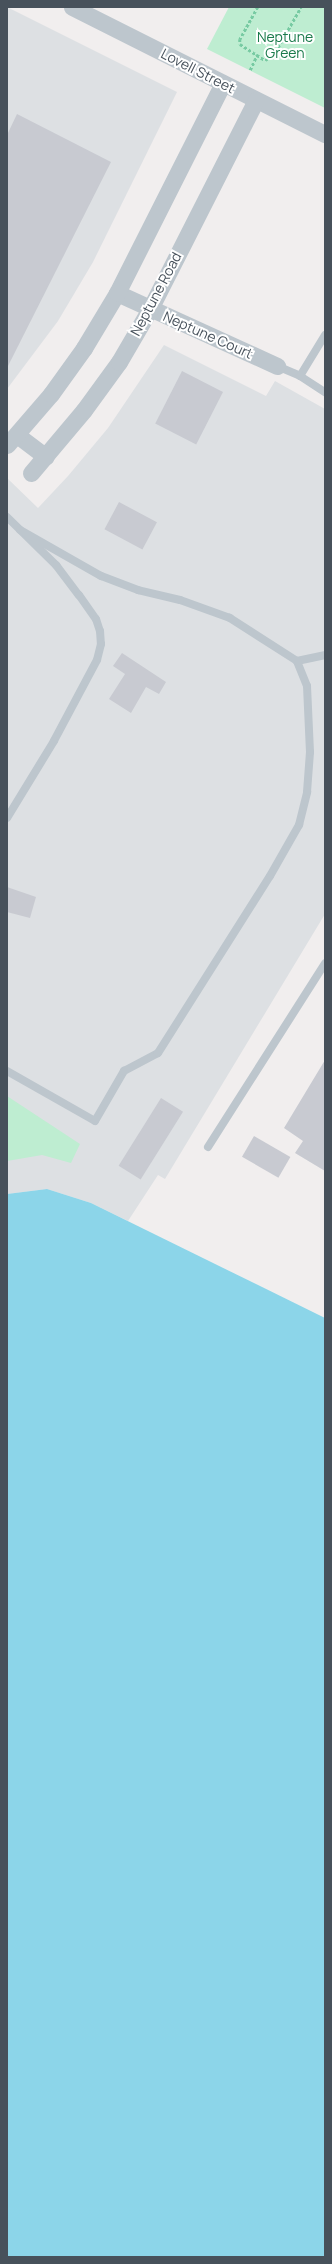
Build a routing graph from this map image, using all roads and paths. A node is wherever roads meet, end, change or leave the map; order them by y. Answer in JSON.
{"nodes":[{"id":1,"x":72,"y":7,"type":"edge"},
{"id":2,"x":258,"y":7,"type":"edge"},
{"id":3,"x":301,"y":7,"type":"edge"},
{"id":4,"x":257,"y":55,"type":"junction"},
{"id":5,"x":250,"y":70,"type":"dead end"},
{"id":6,"x":223,"y":83,"type":"junction"},
{"id":7,"x":256,"y":100,"type":"junction"},
{"id":8,"x":325,"y":134,"type":"edge"},
{"id":9,"x":117,"y":293,"type":"junction"},
{"id":10,"x":150,"y":309,"type":"junction"},
{"id":11,"x":325,"y":335,"type":"edge"},
{"id":12,"x":277,"y":366,"type":"joint"},
{"id":13,"x":300,"y":376,"type":"junction"},
{"id":14,"x":325,"y":392,"type":"edge"},
{"id":15,"x":12,"y":440,"type":"edge"},
{"id":16,"x":46,"y":456,"type":"junction"},
{"id":17,"x":31,"y":473,"type":"dead end"},
{"id":18,"x":7,"y":517,"type":"edge"},
{"id":19,"x":20,"y":530,"type":"junction"},
{"id":20,"x":325,"y":655,"type":"edge"},
{"id":21,"x":297,"y":661,"type":"junction"},
{"id":22,"x":7,"y":818,"type":"edge"},
{"id":23,"x":325,"y":963,"type":"edge"},
{"id":24,"x":7,"y":1071,"type":"edge"},
{"id":25,"x":208,"y":1147,"type":"dead end"}],
"edges":[{"from":1,"to":6,"type":"street","name":"Lovell Street"},
{"from":2,"to":4,"type":"path"},
{"from":3,"to":4,"type":"path"},
{"from":4,"to":5,"type":"path"},
{"from":6,"to":7,"type":"street","name":"Lovell Street"},
{"from":6,"to":9,"type":"street"},
{"from":7,"to":8,"type":"street","name":"Lovell Street"},
{"from":7,"to":10,"type":"street","name":"Neptune Road"},
{"from":9,"to":10,"type":"street","name":"Neptune Court"},
{"from":9,"to":15,"type":"street"},
{"from":10,"to":12,"type":"street","name":"Neptune Court"},
{"from":10,"to":16,"type":"street","name":"Neptune Road"},
{"from":11,"to":13,"type":"lane"},
{"from":12,"to":13,"type":"lane"},
{"from":13,"to":14,"type":"lane"},
{"from":15,"to":16,"type":"street"},
{"from":16,"to":17,"type":"street","name":"Neptune Road"},
{"from":18,"to":19,"type":"lane"},
{"from":19,"to":21,"type":"lane"},
{"from":19,"to":22,"type":"lane"},
{"from":20,"to":21,"type":"lane"},
{"from":21,"to":24,"type":"lane"},
{"from":23,"to":25,"type":"lane"}]}
